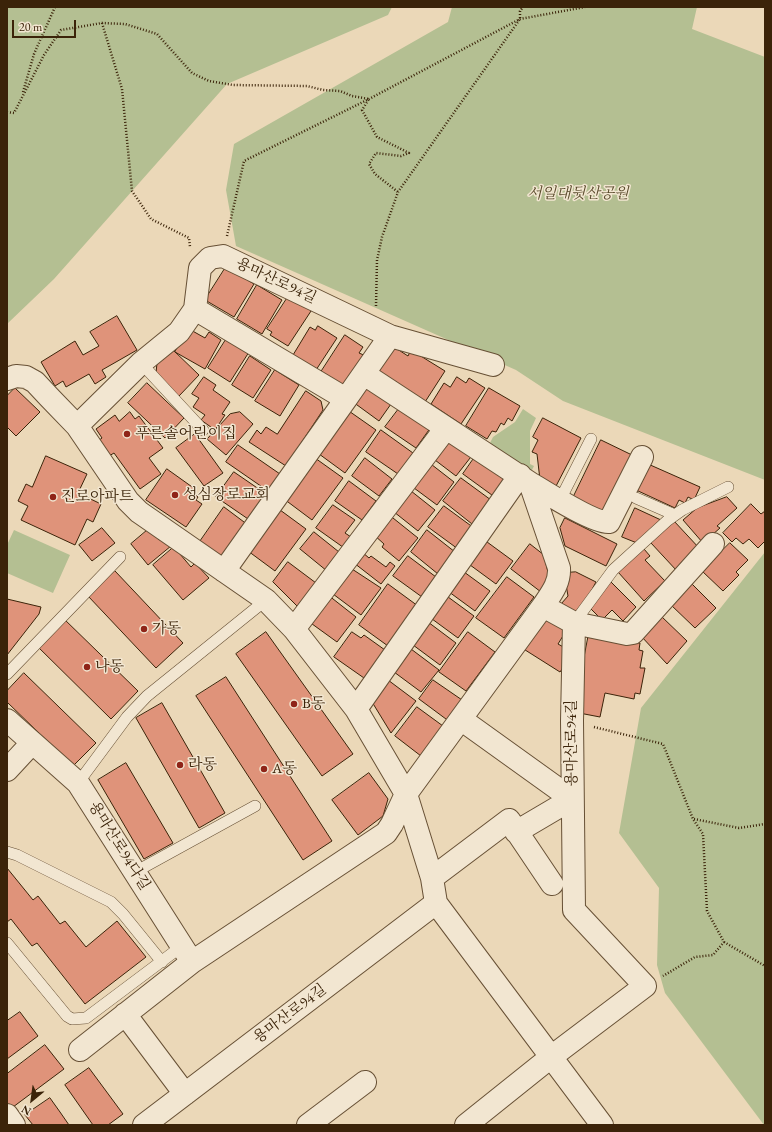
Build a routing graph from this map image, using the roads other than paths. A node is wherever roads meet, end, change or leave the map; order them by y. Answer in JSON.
{"nodes":[{"id":1,"x":195,"y":309,"type":"junction"},
{"id":2,"x":390,"y":336,"type":"junction"},
{"id":3,"x":140,"y":363,"type":"junction"},
{"id":4,"x":493,"y":365,"type":"dead end"},
{"id":5,"x":364,"y":374,"type":"junction"},
{"id":6,"x":16,"y":378,"type":"edge"},
{"id":7,"x":346,"y":400,"type":"junction"},
{"id":8,"x":77,"y":426,"type":"junction"},
{"id":9,"x":446,"y":428,"type":"junction"},
{"id":10,"x":203,"y":430,"type":"dead end"},
{"id":11,"x":591,"y":439,"type":"dead end"},
{"id":12,"x":642,"y":457,"type":"dead end"},
{"id":13,"x":525,"y":479,"type":"junction"},
{"id":14,"x":728,"y":487,"type":"dead end"},
{"id":15,"x":636,"y":498,"type":"dead end"},
{"id":16,"x":560,"y":500,"type":"junction"},
{"id":17,"x":675,"y":515,"type":"junction"},
{"id":18,"x":714,"y":544,"type":"dead end"},
{"id":19,"x":120,"y":557,"type":"dead end"},
{"id":20,"x":224,"y":572,"type":"junction"},
{"id":21,"x":266,"y":600,"type":"junction"},
{"id":22,"x":544,"y":606,"type":"junction"},
{"id":23,"x":574,"y":623,"type":"junction"},
{"id":24,"x":294,"y":629,"type":"junction"},
{"id":25,"x":7,"y":674,"type":"edge"},
{"id":26,"x":356,"y":709,"type":"junction"},
{"id":27,"x":7,"y":720,"type":"edge"},
{"id":28,"x":462,"y":720,"type":"junction"},
{"id":29,"x":32,"y":743,"type":"junction"},
{"id":30,"x":7,"y":770,"type":"edge"},
{"id":31,"x":78,"y":783,"type":"junction"},
{"id":32,"x":406,"y":794,"type":"junction"},
{"id":33,"x":572,"y":799,"type":"junction"},
{"id":34,"x":254,"y":806,"type":"dead end"},
{"id":35,"x":516,"y":832,"type":"junction"},
{"id":36,"x":7,"y":852,"type":"edge"},
{"id":37,"x":135,"y":872,"type":"junction"},
{"id":38,"x":432,"y":878,"type":"junction"},
{"id":39,"x":552,"y":884,"type":"dead end"},
{"id":40,"x":436,"y":903,"type":"junction"},
{"id":41,"x":7,"y":943,"type":"edge"},
{"id":42,"x":187,"y":954,"type":"junction"},
{"id":43,"x":162,"y":962,"type":"junction"},
{"id":44,"x":125,"y":1014,"type":"junction"},
{"id":45,"x":80,"y":1050,"type":"dead end"},
{"id":46,"x":551,"y":1057,"type":"junction"},
{"id":47,"x":365,"y":1082,"type":"dead end"},
{"id":48,"x":185,"y":1094,"type":"junction"},
{"id":49,"x":7,"y":1115,"type":"edge"},
{"id":50,"x":14,"y":1125,"type":"edge"},
{"id":51,"x":144,"y":1125,"type":"edge"},
{"id":52,"x":308,"y":1125,"type":"edge"},
{"id":53,"x":466,"y":1125,"type":"edge"},
{"id":54,"x":602,"y":1125,"type":"edge"}],
"edges":[{"from":1,"to":2,"type":"street","name":"용마산로94길"},
{"from":1,"to":3,"type":"street","name":"용마산로94길"},
{"from":1,"to":7,"type":"street"},
{"from":2,"to":4,"type":"street","name":"용마산로94길"},
{"from":2,"to":5,"type":"street"},
{"from":3,"to":8,"type":"street","name":"용마산로94길"},
{"from":3,"to":10,"type":"lane"},
{"from":5,"to":7,"type":"street"},
{"from":5,"to":9,"type":"street"},
{"from":6,"to":8,"type":"street"},
{"from":7,"to":20,"type":"street"},
{"from":8,"to":20,"type":"street"},
{"from":9,"to":13,"type":"street"},
{"from":9,"to":24,"type":"street"},
{"from":11,"to":16,"type":"lane"},
{"from":12,"to":16,"type":"street"},
{"from":13,"to":16,"type":"street"},
{"from":13,"to":22,"type":"street"},
{"from":13,"to":26,"type":"street"},
{"from":14,"to":17,"type":"lane"},
{"from":15,"to":17,"type":"lane"},
{"from":17,"to":23,"type":"lane"},
{"from":18,"to":23,"type":"street"},
{"from":19,"to":25,"type":"lane"},
{"from":20,"to":21,"type":"street"},
{"from":21,"to":24,"type":"street"},
{"from":21,"to":31,"type":"lane"},
{"from":22,"to":23,"type":"street"},
{"from":22,"to":28,"type":"street"},
{"from":23,"to":33,"type":"street","name":"용마산로94길"},
{"from":24,"to":26,"type":"street"},
{"from":26,"to":32,"type":"street"},
{"from":27,"to":29,"type":"street","name":"용마산로94다길"},
{"from":28,"to":32,"type":"street"},
{"from":28,"to":33,"type":"street","name":"용마산로94길"},
{"from":29,"to":30,"type":"street"},
{"from":29,"to":31,"type":"street","name":"용마산로94다길"},
{"from":31,"to":37,"type":"street","name":"용마산로94다길"},
{"from":32,"to":38,"type":"street"},
{"from":32,"to":42,"type":"street"},
{"from":33,"to":35,"type":"street"},
{"from":33,"to":46,"type":"street"},
{"from":34,"to":37,"type":"lane"},
{"from":35,"to":38,"type":"street"},
{"from":35,"to":39,"type":"street"},
{"from":36,"to":43,"type":"lane"},
{"from":37,"to":42,"type":"street","name":"용마산로94다길"},
{"from":38,"to":40,"type":"street"},
{"from":40,"to":46,"type":"street"},
{"from":40,"to":48,"type":"street","name":"용마산로94길"},
{"from":41,"to":43,"type":"lane"},
{"from":42,"to":43,"type":"lane"},
{"from":42,"to":44,"type":"street"},
{"from":44,"to":45,"type":"street"},
{"from":44,"to":48,"type":"street"},
{"from":46,"to":53,"type":"street"},
{"from":46,"to":54,"type":"street"},
{"from":47,"to":52,"type":"street"},
{"from":48,"to":51,"type":"street","name":"용마산로94길"},
{"from":49,"to":50,"type":"street"}]}
